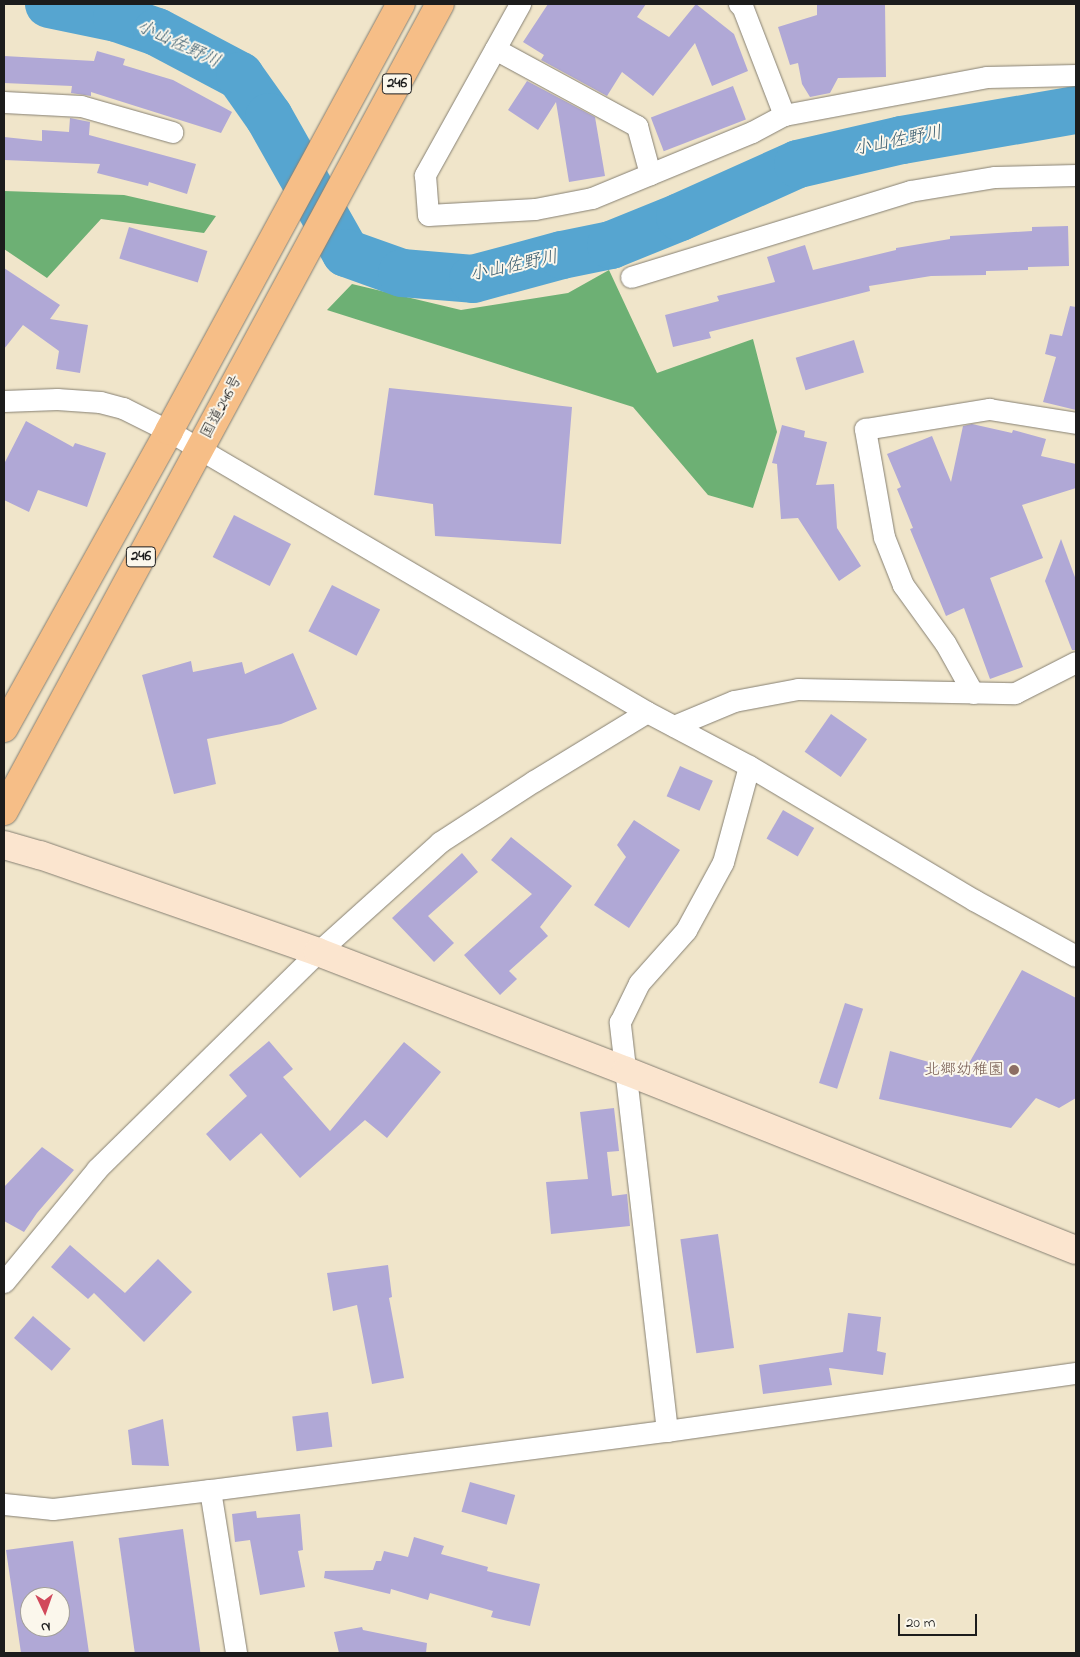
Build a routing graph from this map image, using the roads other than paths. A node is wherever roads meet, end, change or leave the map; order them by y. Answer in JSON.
{"nodes":[{"id":1,"x":401,"y":4,"type":"edge"},
{"id":2,"x":440,"y":4,"type":"edge"},
{"id":3,"x":520,"y":4,"type":"edge"},
{"id":4,"x":739,"y":4,"type":"edge"},
{"id":5,"x":495,"y":49,"type":"junction"},
{"id":6,"x":1076,"y":75,"type":"edge"},
{"id":7,"x":4,"y":102,"type":"edge"},
{"id":8,"x":784,"y":116,"type":"junction"},
{"id":9,"x":172,"y":132,"type":"dead end"},
{"id":10,"x":650,"y":174,"type":"junction"},
{"id":11,"x":1076,"y":175,"type":"edge"},
{"id":12,"x":631,"y":277,"type":"dead end"},
{"id":13,"x":4,"y":401,"type":"edge"},
{"id":14,"x":1076,"y":423,"type":"edge"},
{"id":15,"x":169,"y":431,"type":"junction"},
{"id":16,"x":201,"y":448,"type":"junction"},
{"id":17,"x":1076,"y":662,"type":"edge"},
{"id":18,"x":973,"y":693,"type":"junction"},
{"id":19,"x":647,"y":712,"type":"junction"},
{"id":20,"x":674,"y":726,"type":"junction"},
{"id":21,"x":4,"y":728,"type":"edge"},
{"id":22,"x":750,"y":766,"type":"junction"},
{"id":23,"x":4,"y":811,"type":"edge"},
{"id":24,"x":4,"y":845,"type":"edge"},
{"id":25,"x":318,"y":952,"type":"junction"},
{"id":26,"x":1076,"y":956,"type":"edge"},
{"id":27,"x":626,"y":1071,"type":"junction"},
{"id":28,"x":1076,"y":1250,"type":"edge"},
{"id":29,"x":4,"y":1282,"type":"edge"},
{"id":30,"x":1076,"y":1373,"type":"edge"},
{"id":31,"x":667,"y":1431,"type":"junction"},
{"id":32,"x":210,"y":1490,"type":"junction"},
{"id":33,"x":4,"y":1504,"type":"edge"},
{"id":34,"x":236,"y":1653,"type":"edge"}],
"edges":[{"from":1,"to":15,"type":"highway","number":"246"},
{"from":2,"to":16,"type":"highway","name":"国道246号","number":"246"},
{"from":3,"to":5,"type":"street"},
{"from":4,"to":8,"type":"street"},
{"from":5,"to":10,"type":"street"},
{"from":5,"to":10,"type":"street"},
{"from":6,"to":8,"type":"street"},
{"from":7,"to":9,"type":"street"},
{"from":8,"to":10,"type":"street"},
{"from":11,"to":12,"type":"street"},
{"from":13,"to":15,"type":"street"},
{"from":14,"to":18,"type":"street"},
{"from":15,"to":16,"type":"street"},
{"from":15,"to":21,"type":"highway","number":"246"},
{"from":16,"to":19,"type":"street"},
{"from":16,"to":23,"type":"highway","name":"国道246号","number":"246"},
{"from":17,"to":18,"type":"street"},
{"from":18,"to":20,"type":"street"},
{"from":19,"to":20,"type":"street"},
{"from":19,"to":25,"type":"street"},
{"from":20,"to":22,"type":"street"},
{"from":22,"to":26,"type":"street"},
{"from":22,"to":27,"type":"street"},
{"from":24,"to":25,"type":"street"},
{"from":25,"to":27,"type":"street"},
{"from":25,"to":29,"type":"street"},
{"from":27,"to":28,"type":"street"},
{"from":27,"to":31,"type":"street"},
{"from":30,"to":31,"type":"street"},
{"from":31,"to":32,"type":"street"},
{"from":32,"to":33,"type":"street"},
{"from":32,"to":34,"type":"street"}]}
